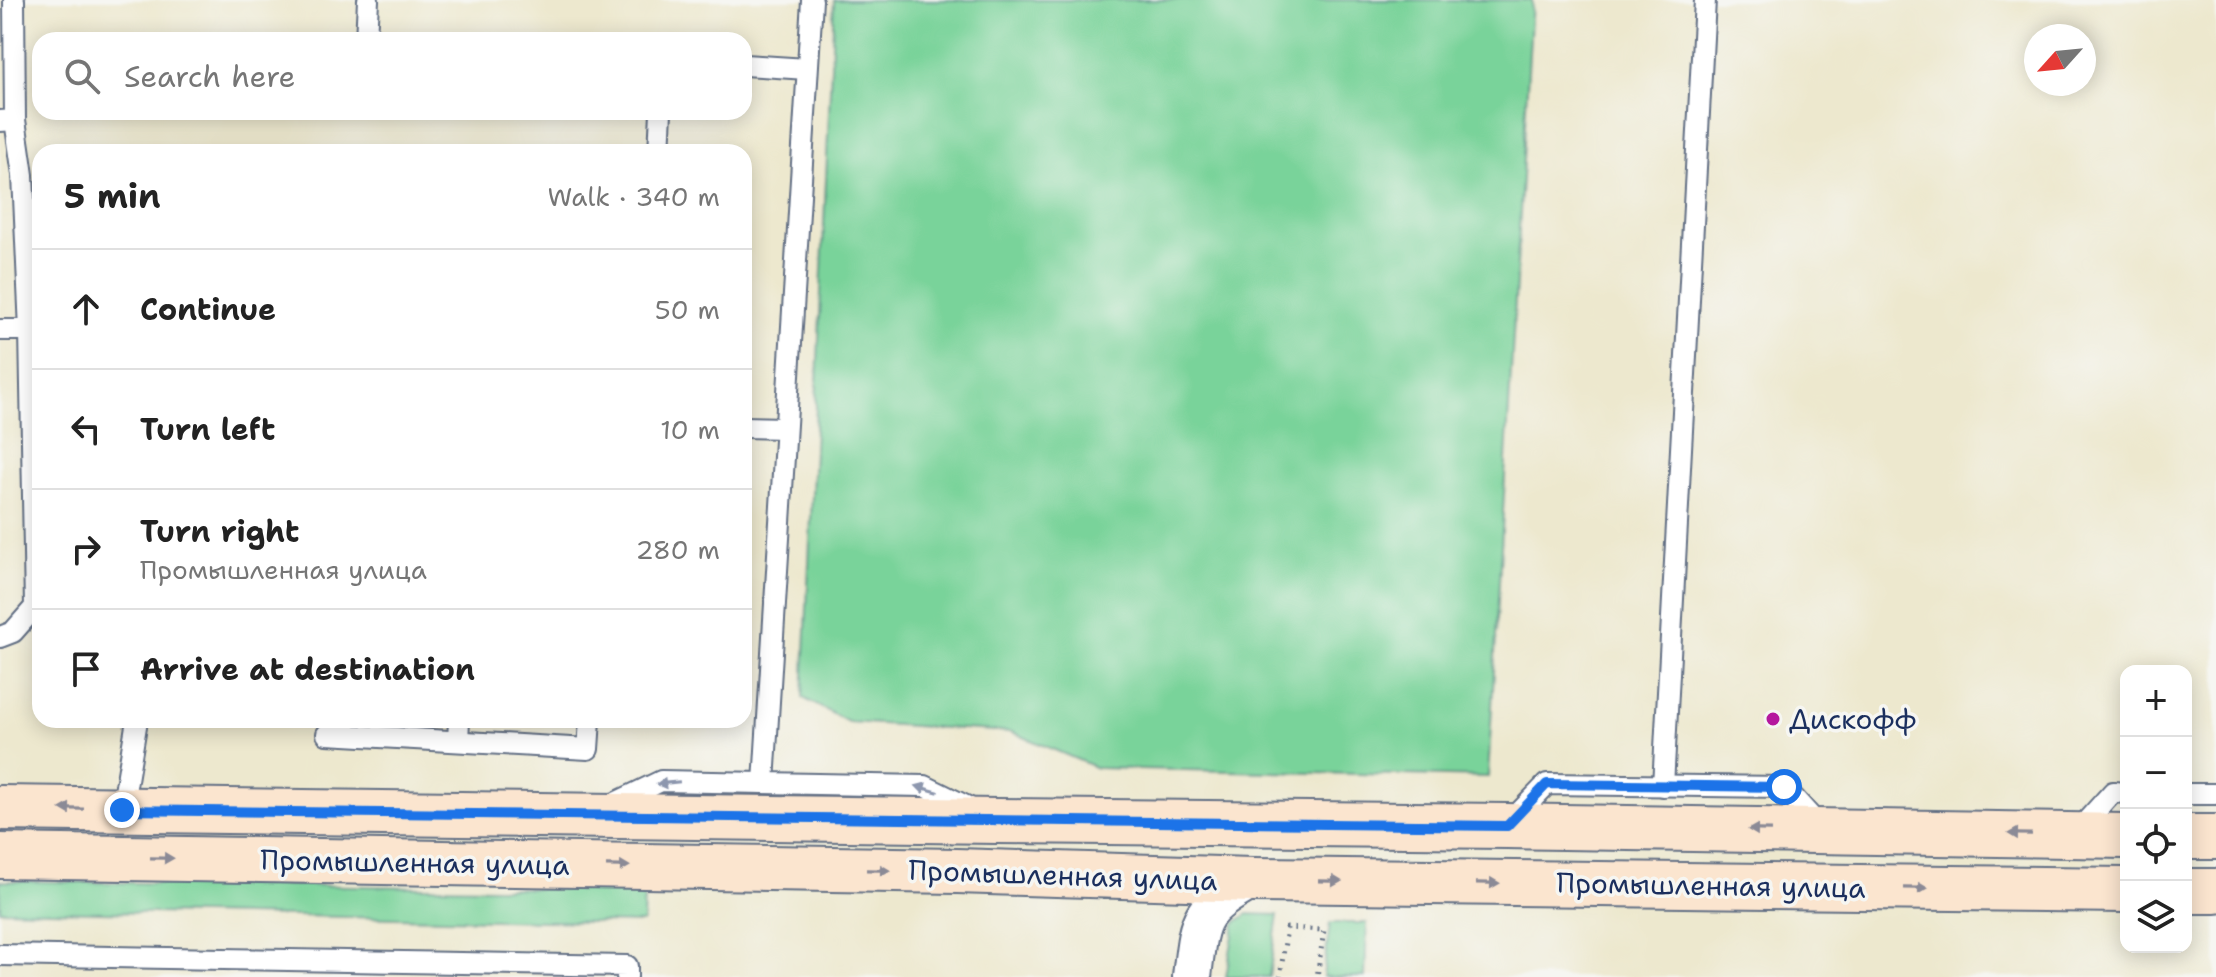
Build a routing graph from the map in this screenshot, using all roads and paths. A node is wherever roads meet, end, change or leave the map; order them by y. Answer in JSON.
{"nodes":[{"id":1,"x":14,"y":0,"type":"edge"},
{"id":2,"x":368,"y":0,"type":"edge"},
{"id":3,"x":812,"y":0,"type":"edge"},
{"id":4,"x":1705,"y":0,"type":"edge"},
{"id":5,"x":366,"y":32,"type":"edge"},
{"id":6,"x":752,"y":66,"type":"edge"},
{"id":7,"x":807,"y":69,"type":"junction"},
{"id":8,"x":661,"y":120,"type":"edge"},
{"id":9,"x":8,"y":121,"type":"edge"},
{"id":10,"x":659,"y":144,"type":"edge"},
{"id":11,"x":0,"y":330,"type":"edge"},
{"id":12,"x":30,"y":330,"type":"junction"},
{"id":13,"x":752,"y":427,"type":"edge"},
{"id":14,"x":785,"y":428,"type":"junction"},
{"id":15,"x":32,"y":441,"type":"edge"},
{"id":16,"x":32,"y":610,"type":"edge"},
{"id":17,"x":0,"y":637,"type":"edge"},
{"id":18,"x":136,"y":728,"type":"edge"},
{"id":19,"x":459,"y":728,"type":"edge"},
{"id":20,"x":589,"y":728,"type":"edge"},
{"id":21,"x":327,"y":734,"type":"dead end"},
{"id":22,"x":458,"y":741,"type":"junction"},
{"id":23,"x":764,"y":783,"type":"junction"},
{"id":24,"x":1663,"y":786,"type":"junction"},
{"id":25,"x":2120,"y":793,"type":"edge"},
{"id":26,"x":2192,"y":794,"type":"edge"},
{"id":27,"x":2216,"y":794,"type":"edge"},
{"id":28,"x":0,"y":808,"type":"edge"},
{"id":29,"x":122,"y":810,"type":"junction"},
{"id":30,"x":591,"y":815,"type":"junction"},
{"id":31,"x":997,"y":821,"type":"junction"},
{"id":32,"x":1507,"y":826,"type":"junction"},
{"id":33,"x":1824,"y":831,"type":"junction"},
{"id":34,"x":2074,"y":835,"type":"junction"},
{"id":35,"x":2120,"y":836,"type":"edge"},
{"id":36,"x":2192,"y":837,"type":"edge"},
{"id":37,"x":2216,"y":837,"type":"edge"},
{"id":38,"x":0,"y":856,"type":"edge"},
{"id":39,"x":1143,"y":878,"type":"junction"},
{"id":40,"x":1252,"y":880,"type":"junction"},
{"id":41,"x":2120,"y":890,"type":"edge"},
{"id":42,"x":2192,"y":891,"type":"edge"},
{"id":43,"x":2216,"y":891,"type":"edge"},
{"id":44,"x":1198,"y":930,"type":"junction"},
{"id":45,"x":0,"y":955,"type":"edge"},
{"id":46,"x":627,"y":977,"type":"edge"},
{"id":47,"x":1192,"y":977,"type":"edge"},
{"id":48,"x":1280,"y":977,"type":"edge"},
{"id":49,"x":1317,"y":977,"type":"edge"}],
"edges":[{"from":1,"to":9,"type":"lane"},
{"from":2,"to":5,"type":"lane"},
{"from":3,"to":7,"type":"lane"},
{"from":4,"to":24,"type":"lane"},
{"from":6,"to":7,"type":"lane"},
{"from":7,"to":14,"type":"lane"},
{"from":8,"to":10,"type":"lane"},
{"from":9,"to":12,"type":"lane"},
{"from":11,"to":12,"type":"lane"},
{"from":12,"to":15,"type":"lane"},
{"from":13,"to":14,"type":"lane"},
{"from":14,"to":23,"type":"lane"},
{"from":16,"to":17,"type":"lane"},
{"from":18,"to":29,"type":"lane"},
{"from":19,"to":22,"type":"lane"},
{"from":20,"to":22,"type":"lane"},
{"from":21,"to":22,"type":"lane"},
{"from":23,"to":30,"type":"lane","one_way":true},
{"from":31,"to":23,"type":"lane","one_way":true},
{"from":24,"to":32,"type":"lane"},
{"from":24,"to":33,"type":"lane"},
{"from":25,"to":34,"type":"lane"},
{"from":26,"to":27,"type":"lane"},
{"from":29,"to":28,"type":"street","name":"Промышленная улица","one_way":true},
{"from":29,"to":30,"type":"street","name":"Промышленная улица"},
{"from":30,"to":31,"type":"street","name":"Промышленная улица"},
{"from":31,"to":32,"type":"street","name":"Промышленная улица"},
{"from":33,"to":32,"type":"street","name":"Промышленная улица","one_way":true},
{"from":34,"to":33,"type":"street","name":"Промышленная улица","one_way":true},
{"from":34,"to":35,"type":"street","name":"Промышленная улица"},
{"from":36,"to":37,"type":"street"},
{"from":38,"to":39,"type":"street","name":"Промышленная улица","one_way":true},
{"from":39,"to":40,"type":"street","name":"Промышленная улица"},
{"from":39,"to":44,"type":"street"},
{"from":40,"to":41,"type":"street","name":"Промышленная улица","one_way":true},
{"from":40,"to":44,"type":"street"},
{"from":42,"to":43,"type":"street"},
{"from":44,"to":47,"type":"street"},
{"from":45,"to":46,"type":"lane"},
{"from":48,"to":49,"type":"path"}]}
